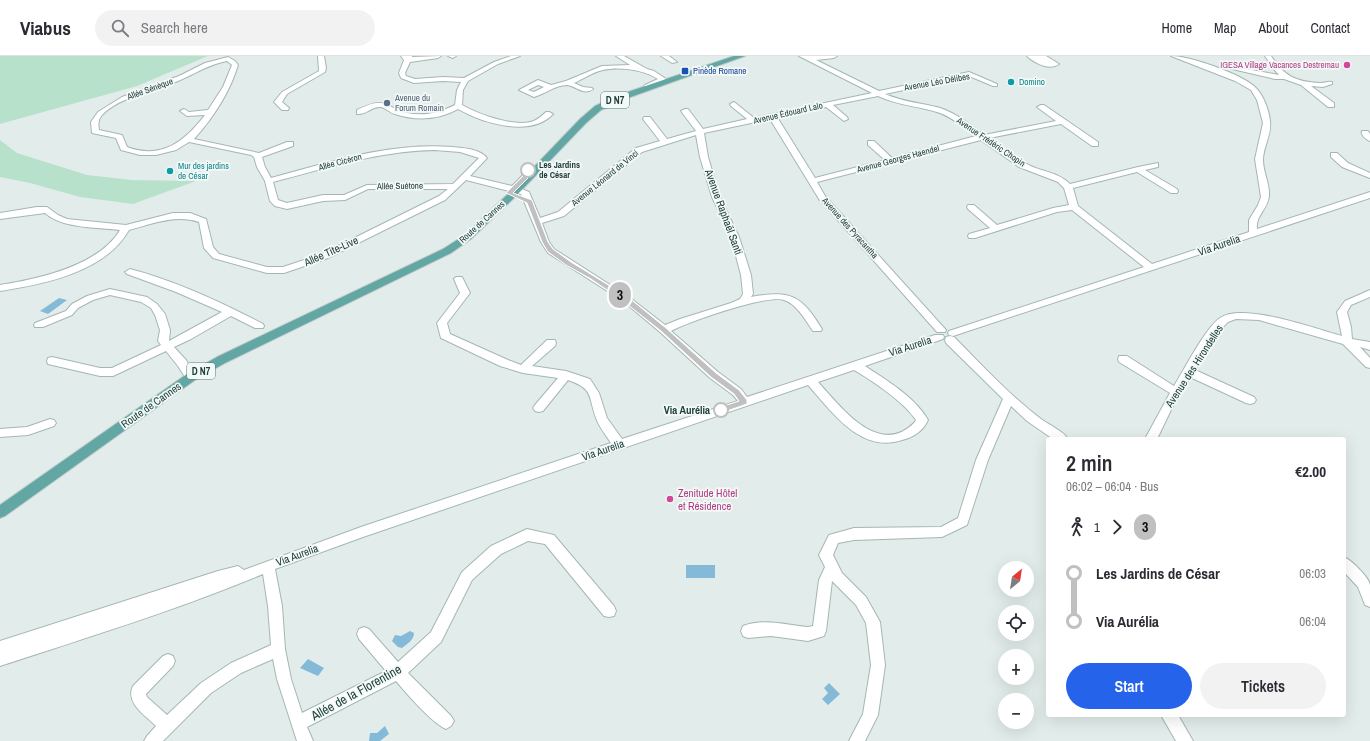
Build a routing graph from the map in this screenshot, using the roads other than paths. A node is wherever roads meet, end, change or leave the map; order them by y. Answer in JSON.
{"nodes":[{"id":1,"x":321,"y":56,"type":"edge"},
{"id":2,"x":438,"y":56,"type":"edge"},
{"id":3,"x":516,"y":56,"type":"edge"},
{"id":4,"x":619,"y":56,"type":"edge"},
{"id":5,"x":664,"y":56,"type":"edge"},
{"id":6,"x":733,"y":56,"type":"edge"},
{"id":7,"x":741,"y":56,"type":"edge"},
{"id":8,"x":834,"y":56,"type":"edge"},
{"id":9,"x":1030,"y":56,"type":"edge"},
{"id":10,"x":1037,"y":56,"type":"edge"},
{"id":11,"x":1174,"y":56,"type":"edge"},
{"id":12,"x":1268,"y":56,"type":"edge"},
{"id":13,"x":407,"y":57,"type":"edge"},
{"id":14,"x":805,"y":58,"type":"edge"},
{"id":15,"x":674,"y":62,"type":"dead end"},
{"id":16,"x":636,"y":67,"type":"junction"},
{"id":17,"x":1231,"y":68,"type":"dead end"},
{"id":18,"x":1286,"y":77,"type":"junction"},
{"id":19,"x":674,"y":79,"type":"junction"},
{"id":20,"x":465,"y":80,"type":"junction"},
{"id":21,"x":660,"y":80,"type":"junction"},
{"id":22,"x":568,"y":83,"type":"junction"},
{"id":23,"x":1330,"y":83,"type":"dead end"},
{"id":24,"x":1303,"y":84,"type":"junction"},
{"id":25,"x":995,"y":85,"type":"dead end"},
{"id":26,"x":550,"y":87,"type":"dead end"},
{"id":27,"x":590,"y":89,"type":"dead end"},
{"id":28,"x":877,"y":93,"type":"junction"},
{"id":29,"x":631,"y":94,"type":"junction"},
{"id":30,"x":734,"y":104,"type":"dead end"},
{"id":31,"x":827,"y":104,"type":"junction"},
{"id":32,"x":1331,"y":105,"type":"dead end"},
{"id":33,"x":458,"y":106,"type":"junction"},
{"id":34,"x":1041,"y":107,"type":"dead end"},
{"id":35,"x":285,"y":108,"type":"dead end"},
{"id":36,"x":184,"y":111,"type":"dead end"},
{"id":37,"x":685,"y":111,"type":"dead end"},
{"id":38,"x":209,"y":112,"type":"junction"},
{"id":39,"x":360,"y":112,"type":"dead end"},
{"id":40,"x":549,"y":114,"type":"dead end"},
{"id":41,"x":773,"y":117,"type":"junction"},
{"id":42,"x":647,"y":119,"type":"dead end"},
{"id":43,"x":844,"y":119,"type":"dead end"},
{"id":44,"x":753,"y":121,"type":"junction"},
{"id":45,"x":1060,"y":122,"type":"junction"},
{"id":46,"x":699,"y":132,"type":"junction"},
{"id":47,"x":983,"y":137,"type":"junction"},
{"id":48,"x":189,"y":140,"type":"junction"},
{"id":49,"x":665,"y":142,"type":"junction"},
{"id":50,"x":871,"y":143,"type":"dead end"},
{"id":51,"x":290,"y":144,"type":"dead end"},
{"id":52,"x":1094,"y":144,"type":"dead end"},
{"id":53,"x":258,"y":156,"type":"junction"},
{"id":54,"x":1334,"y":156,"type":"dead end"},
{"id":55,"x":891,"y":161,"type":"junction"},
{"id":56,"x":1155,"y":165,"type":"dead end"},
{"id":57,"x":1138,"y":169,"type":"junction"},
{"id":58,"x":1370,"y":176,"type":"edge"},
{"id":59,"x":464,"y":179,"type":"junction"},
{"id":60,"x":269,"y":181,"type":"junction"},
{"id":61,"x":813,"y":181,"type":"junction"},
{"id":62,"x":454,"y":186,"type":"junction"},
{"id":63,"x":1068,"y":186,"type":"junction"},
{"id":64,"x":512,"y":191,"type":"junction"},
{"id":65,"x":1174,"y":191,"type":"dead end"},
{"id":66,"x":1370,"y":195,"type":"edge"},
{"id":67,"x":971,"y":207,"type":"dead end"},
{"id":68,"x":1074,"y":207,"type":"junction"},
{"id":69,"x":0,"y":216,"type":"edge"},
{"id":70,"x":537,"y":222,"type":"junction"},
{"id":71,"x":126,"y":228,"type":"junction"},
{"id":72,"x":995,"y":228,"type":"junction"},
{"id":73,"x":1254,"y":233,"type":"junction"},
{"id":74,"x":972,"y":236,"type":"dead end"},
{"id":75,"x":421,"y":263,"type":"junction"},
{"id":76,"x":1152,"y":268,"type":"junction"},
{"id":77,"x":130,"y":272,"type":"dead end"},
{"id":78,"x":459,"y":279,"type":"dead end"},
{"id":79,"x":0,"y":288,"type":"edge"},
{"id":80,"x":1370,"y":293,"type":"edge"},
{"id":81,"x":744,"y":301,"type":"junction"},
{"id":82,"x":231,"y":311,"type":"junction"},
{"id":83,"x":39,"y":325,"type":"dead end"},
{"id":84,"x":260,"y":326,"type":"dead end"},
{"id":85,"x":817,"y":329,"type":"dead end"},
{"id":86,"x":664,"y":330,"type":"junction"},
{"id":87,"x":940,"y":333,"type":"junction"},
{"id":88,"x":952,"y":337,"type":"junction"},
{"id":89,"x":1347,"y":341,"type":"junction"},
{"id":90,"x":551,"y":343,"type":"dead end"},
{"id":91,"x":167,"y":346,"type":"junction"},
{"id":92,"x":1370,"y":346,"type":"edge"},
{"id":93,"x":1123,"y":359,"type":"dead end"},
{"id":94,"x":52,"y":361,"type":"dead end"},
{"id":95,"x":1370,"y":364,"type":"edge"},
{"id":96,"x":855,"y":365,"type":"junction"},
{"id":97,"x":523,"y":369,"type":"junction"},
{"id":98,"x":1188,"y":372,"type":"junction"},
{"id":99,"x":566,"y":375,"type":"junction"},
{"id":100,"x":191,"y":377,"type":"junction"},
{"id":101,"x":810,"y":380,"type":"junction"},
{"id":102,"x":1176,"y":392,"type":"junction"},
{"id":103,"x":1009,"y":398,"type":"junction"},
{"id":104,"x":1250,"y":400,"type":"dead end"},
{"id":105,"x":745,"y":402,"type":"junction"},
{"id":106,"x":539,"y":408,"type":"dead end"},
{"id":107,"x":50,"y":423,"type":"dead end"},
{"id":108,"x":0,"y":434,"type":"edge"},
{"id":109,"x":1059,"y":437,"type":"edge"},
{"id":110,"x":1154,"y":437,"type":"edge"},
{"id":111,"x":619,"y":445,"type":"junction"},
{"id":112,"x":0,"y":512,"type":"edge"},
{"id":113,"x":1346,"y":565,"type":"edge"},
{"id":114,"x":268,"y":566,"type":"junction"},
{"id":115,"x":832,"y":567,"type":"junction"},
{"id":116,"x":1370,"y":601,"type":"edge"},
{"id":117,"x":609,"y":611,"type":"dead end"},
{"id":118,"x":748,"y":632,"type":"dead end"},
{"id":119,"x":364,"y":634,"type":"dead end"},
{"id":120,"x":278,"y":649,"type":"junction"},
{"id":121,"x":1,"y":653,"type":"edge"},
{"id":122,"x":168,"y":661,"type":"dead end"},
{"id":123,"x":397,"y":673,"type":"junction"},
{"id":124,"x":1170,"y":717,"type":"edge"},
{"id":125,"x":446,"y":721,"type":"dead end"},
{"id":126,"x":298,"y":723,"type":"junction"},
{"id":127,"x":166,"y":725,"type":"junction"},
{"id":128,"x":156,"y":740,"type":"edge"},
{"id":129,"x":305,"y":741,"type":"edge"},
{"id":130,"x":857,"y":741,"type":"edge"},
{"id":131,"x":1185,"y":741,"type":"edge"}],
"edges":[{"from":1,"to":35,"type":"street"},
{"from":2,"to":13,"type":"street"},
{"from":3,"to":20,"type":"street"},
{"from":4,"to":16,"type":"street"},
{"from":5,"to":15,"type":"street"},
{"from":6,"to":21,"type":"main road","name":"Route de Cannes","number":"D N7"},
{"from":7,"to":19,"type":"main road","name":"Route de Cannes","number":"D N7"},
{"from":8,"to":14,"type":"street"},
{"from":9,"to":10,"type":"street"},
{"from":11,"to":73,"type":"street"},
{"from":12,"to":18,"type":"street"},
{"from":13,"to":20,"type":"street"},
{"from":14,"to":28,"type":"street","name":"Avenue Frédéric Chopin"},
{"from":16,"to":21,"type":"street"},
{"from":16,"to":22,"type":"street"},
{"from":17,"to":18,"type":"street"},
{"from":18,"to":24,"type":"street"},
{"from":19,"to":21,"type":"main road"},
{"from":19,"to":29,"type":"main road","name":"Route de Cannes","number":"D N7"},
{"from":20,"to":33,"type":"street"},
{"from":21,"to":29,"type":"street"},
{"from":21,"to":64,"type":"main road","name":"Route de Cannes","number":"D N7"},
{"from":22,"to":26,"type":"street"},
{"from":22,"to":27,"type":"street"},
{"from":23,"to":24,"type":"street"},
{"from":24,"to":32,"type":"street"},
{"from":25,"to":28,"type":"street","name":"Avenue Léo Délibes"},
{"from":28,"to":31,"type":"street","name":"Avenue Édouard Lalo"},
{"from":28,"to":47,"type":"street","name":"Avenue Frédéric Chopin"},
{"from":29,"to":64,"type":"main road","name":"Route de Cannes","number":"D N7"},
{"from":30,"to":44,"type":"street"},
{"from":31,"to":41,"type":"street","name":"Avenue Édouard Lalo"},
{"from":31,"to":43,"type":"street"},
{"from":33,"to":39,"type":"street"},
{"from":33,"to":40,"type":"street"},
{"from":34,"to":45,"type":"street"},
{"from":36,"to":38,"type":"street"},
{"from":37,"to":46,"type":"street"},
{"from":38,"to":48,"type":"street","name":"Allée Sénèque"},
{"from":38,"to":48,"type":"street","name":"Allée Sénèque"},
{"from":41,"to":44,"type":"street","name":"Avenue Édouard Lalo"},
{"from":41,"to":61,"type":"street","name":"Avenue des Pyracantha"},
{"from":42,"to":49,"type":"street"},
{"from":44,"to":46,"type":"street","name":"Avenue Édouard Lalo"},
{"from":45,"to":47,"type":"street","name":"Avenue Georges Haendel"},
{"from":45,"to":52,"type":"street"},
{"from":46,"to":49,"type":"street","name":"Avenue Léonard de Vinci"},
{"from":46,"to":81,"type":"street","name":"Avenue Raphaël Santi"},
{"from":47,"to":55,"type":"street","name":"Avenue Georges Haendel"},
{"from":47,"to":63,"type":"street","name":"Avenue Frédéric Chopin"},
{"from":48,"to":53,"type":"street"},
{"from":49,"to":70,"type":"street","name":"Avenue Léonard de Vinci"},
{"from":50,"to":55,"type":"street"},
{"from":51,"to":53,"type":"street"},
{"from":53,"to":60,"type":"street"},
{"from":54,"to":58,"type":"street"},
{"from":55,"to":61,"type":"street","name":"Avenue Georges Haendel"},
{"from":56,"to":57,"type":"street"},
{"from":57,"to":63,"type":"street"},
{"from":57,"to":65,"type":"street"},
{"from":59,"to":60,"type":"street","name":"Allée Cicéron"},
{"from":59,"to":62,"type":"street","name":"Allée Tite-Live"},
{"from":59,"to":64,"type":"street"},
{"from":60,"to":62,"type":"street","name":"Allée Suétone"},
{"from":61,"to":87,"type":"street","name":"Avenue des Pyracantha"},
{"from":62,"to":71,"type":"street","name":"Allée Tite-Live"},
{"from":63,"to":68,"type":"street"},
{"from":64,"to":70,"type":"street"},
{"from":64,"to":75,"type":"main road","name":"Route de Cannes","number":"D N7"},
{"from":64,"to":75,"type":"main road","name":"Route de Cannes","number":"D N7"},
{"from":66,"to":73,"type":"street","name":"Via Aurelia"},
{"from":67,"to":72,"type":"street"},
{"from":68,"to":72,"type":"street"},
{"from":68,"to":76,"type":"street"},
{"from":69,"to":71,"type":"street","name":"Allée Tite-Live"},
{"from":70,"to":86,"type":"street"},
{"from":71,"to":79,"type":"street"},
{"from":72,"to":74,"type":"street"},
{"from":73,"to":76,"type":"street","name":"Via Aurelia"},
{"from":75,"to":100,"type":"main road","name":"Route de Cannes","number":"D N7"},
{"from":76,"to":88,"type":"street","name":"Via Aurelia"},
{"from":77,"to":82,"type":"street"},
{"from":78,"to":97,"type":"street"},
{"from":80,"to":89,"type":"street"},
{"from":81,"to":85,"type":"street"},
{"from":81,"to":86,"type":"street"},
{"from":82,"to":84,"type":"street"},
{"from":82,"to":91,"type":"street"},
{"from":83,"to":91,"type":"street"},
{"from":86,"to":105,"type":"street"},
{"from":87,"to":88,"type":"street"},
{"from":87,"to":96,"type":"street","name":"Via Aurelia"},
{"from":88,"to":103,"type":"street"},
{"from":89,"to":92,"type":"street","name":"Avenue des Hirondelles"},
{"from":89,"to":95,"type":"street"},
{"from":89,"to":98,"type":"street","name":"Avenue des Hirondelles"},
{"from":90,"to":97,"type":"street"},
{"from":91,"to":94,"type":"street"},
{"from":91,"to":100,"type":"street"},
{"from":93,"to":102,"type":"street"},
{"from":96,"to":101,"type":"street","name":"Via Aurelia"},
{"from":96,"to":101,"type":"street"},
{"from":97,"to":99,"type":"street"},
{"from":98,"to":102,"type":"street","name":"Avenue des Hirondelles"},
{"from":98,"to":104,"type":"street"},
{"from":99,"to":106,"type":"street"},
{"from":99,"to":111,"type":"street"},
{"from":100,"to":112,"type":"main road","name":"Route de Cannes","number":"D N7"},
{"from":101,"to":105,"type":"street","name":"Via Aurelia"},
{"from":102,"to":110,"type":"street","name":"Avenue des Hirondelles"},
{"from":103,"to":109,"type":"street"},
{"from":103,"to":115,"type":"street"},
{"from":105,"to":111,"type":"street","name":"Via Aurelia"},
{"from":107,"to":108,"type":"street"},
{"from":111,"to":114,"type":"street","name":"Via Aurelia"},
{"from":113,"to":116,"type":"street"},
{"from":114,"to":120,"type":"street"},
{"from":114,"to":121,"type":"street","name":"Via Aurelia"},
{"from":115,"to":118,"type":"street"},
{"from":115,"to":130,"type":"street"},
{"from":117,"to":123,"type":"street","name":"Allée de la Florentine"},
{"from":119,"to":123,"type":"street"},
{"from":120,"to":126,"type":"street"},
{"from":120,"to":127,"type":"street"},
{"from":122,"to":127,"type":"street"},
{"from":123,"to":125,"type":"street"},
{"from":123,"to":126,"type":"street","name":"Allée de la Florentine"},
{"from":124,"to":131,"type":"street"},
{"from":126,"to":129,"type":"street"},
{"from":127,"to":128,"type":"street"}]}
